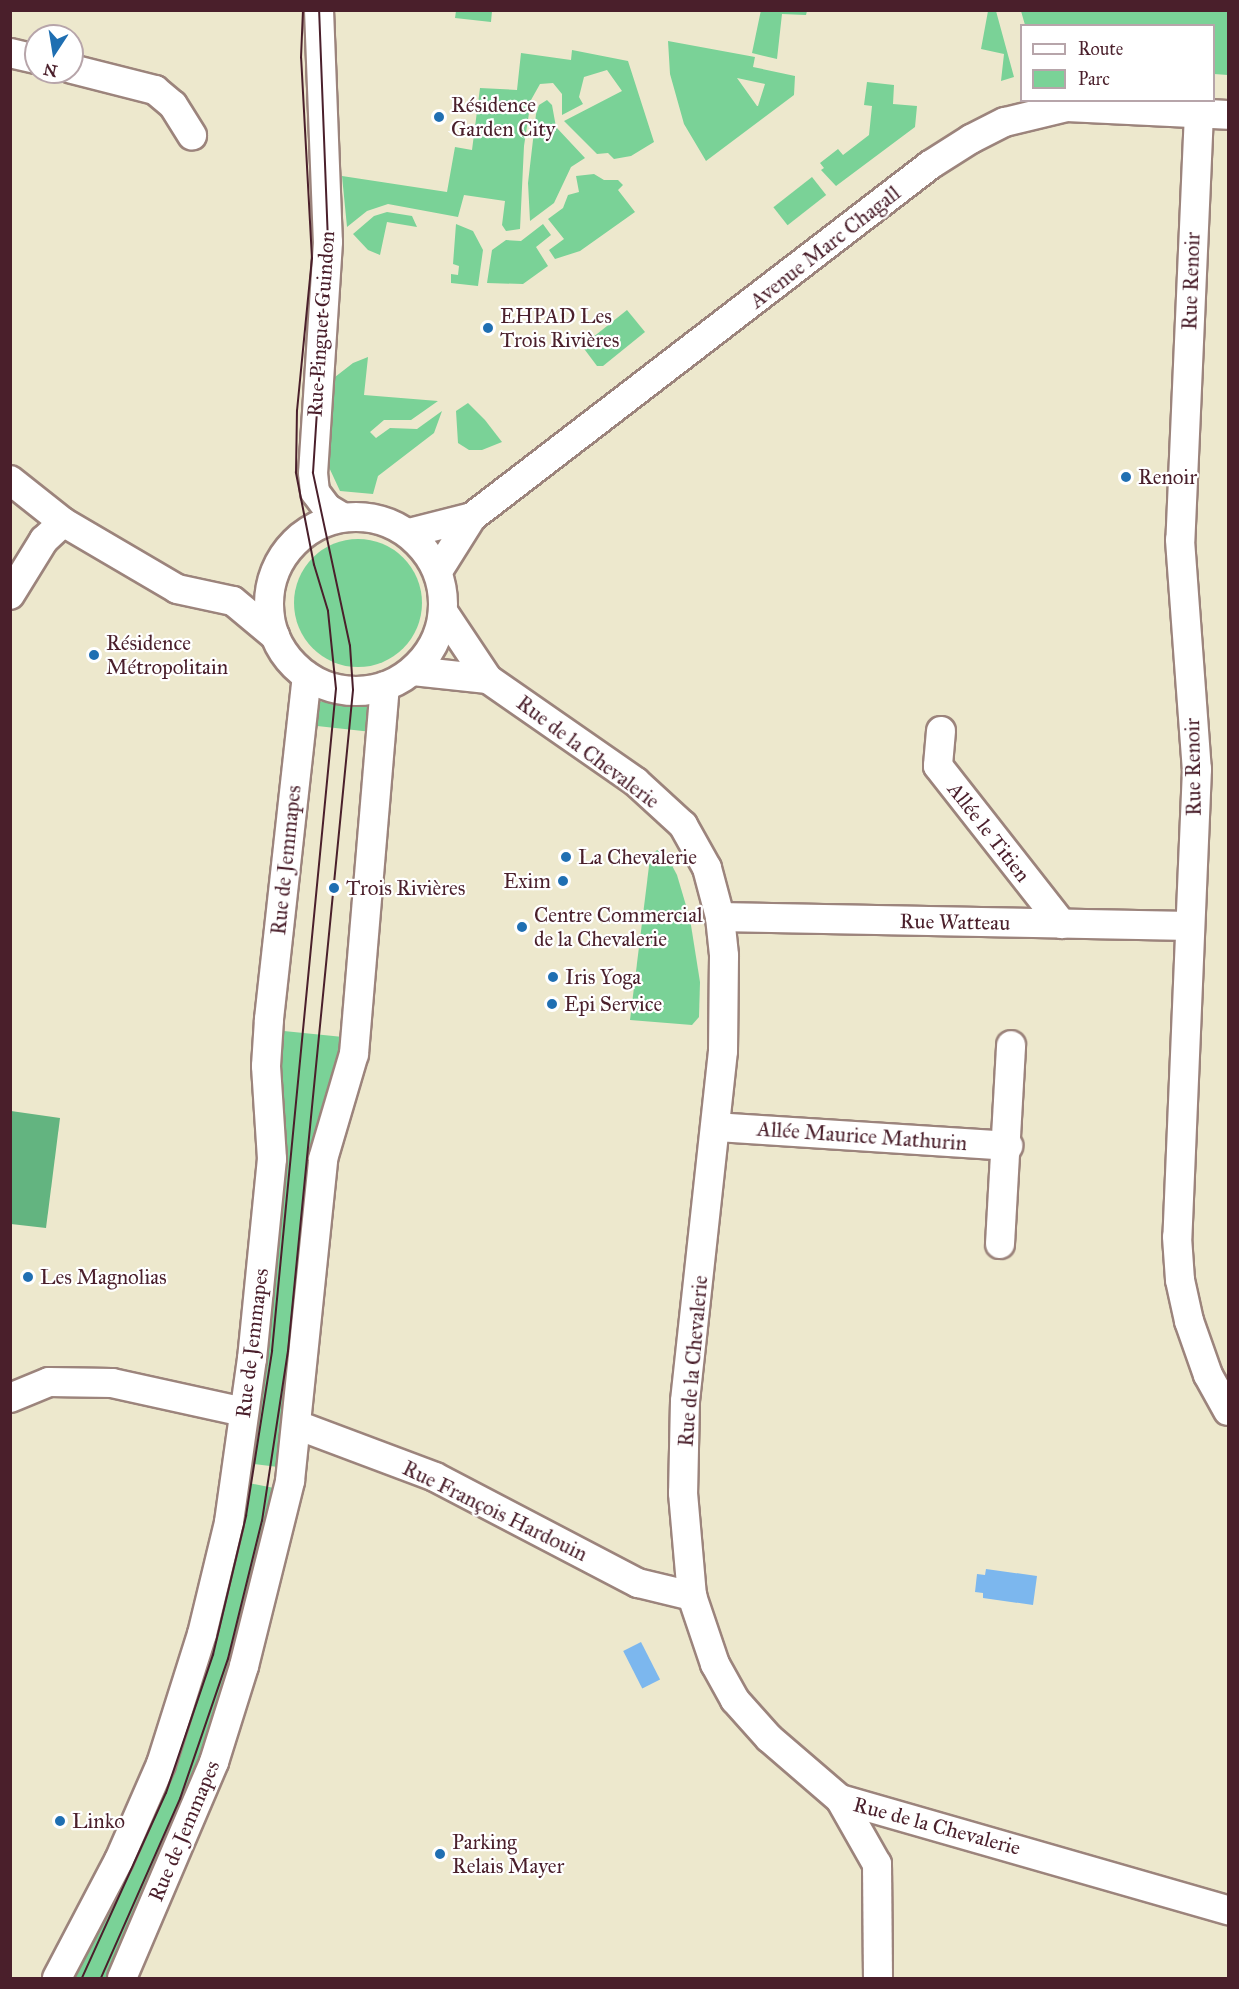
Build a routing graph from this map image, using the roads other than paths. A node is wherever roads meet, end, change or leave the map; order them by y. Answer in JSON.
{"nodes":[{"id":1,"x":319,"y":10,"type":"edge"},
{"id":2,"x":84,"y":72,"type":"edge"},
{"id":3,"x":1198,"y":113,"type":"junction"},
{"id":4,"x":1228,"y":115,"type":"edge"},
{"id":5,"x":192,"y":136,"type":"dead end"},
{"id":6,"x":10,"y":480,"type":"edge"},
{"id":7,"x":342,"y":517,"type":"junction"},
{"id":8,"x":472,"y":518,"type":"junction"},
{"id":9,"x":63,"y":522,"type":"junction"},
{"id":10,"x":409,"y":533,"type":"junction"},
{"id":11,"x":438,"y":571,"type":"junction"},
{"id":12,"x":273,"y":578,"type":"junction"},
{"id":13,"x":10,"y":595,"type":"edge"},
{"id":14,"x":233,"y":601,"type":"junction"},
{"id":15,"x":444,"y":613,"type":"junction"},
{"id":16,"x":275,"y":636,"type":"junction"},
{"id":17,"x":413,"y":671,"type":"junction"},
{"id":18,"x":307,"y":676,"type":"junction"},
{"id":19,"x":488,"y":680,"type":"junction"},
{"id":20,"x":385,"y":687,"type":"junction"},
{"id":21,"x":941,"y":731,"type":"dead end"},
{"id":22,"x":720,"y":917,"type":"junction"},
{"id":23,"x":1062,"y":924,"type":"junction"},
{"id":24,"x":1190,"y":926,"type":"junction"},
{"id":25,"x":1011,"y":1045,"type":"dead end"},
{"id":26,"x":716,"y":1127,"type":"junction"},
{"id":27,"x":1008,"y":1146,"type":"junction"},
{"id":28,"x":1000,"y":1244,"type":"dead end"},
{"id":29,"x":10,"y":1398,"type":"edge"},
{"id":30,"x":1228,"y":1411,"type":"edge"},
{"id":31,"x":244,"y":1412,"type":"junction"},
{"id":32,"x":297,"y":1425,"type":"junction"},
{"id":33,"x":692,"y":1596,"type":"junction"},
{"id":34,"x":840,"y":1799,"type":"junction"},
{"id":35,"x":1228,"y":1910,"type":"edge"},
{"id":36,"x":57,"y":1978,"type":"edge"},
{"id":37,"x":122,"y":1978,"type":"edge"},
{"id":38,"x":878,"y":1978,"type":"edge"}],
"edges":[{"from":1,"to":7,"type":"street","name":"Rue Pinguet Guindon"},
{"from":2,"to":5,"type":"street"},
{"from":3,"to":4,"type":"street","name":"Avenue Marc Chagall"},
{"from":3,"to":8,"type":"street","name":"Avenue Marc Chagall"},
{"from":3,"to":24,"type":"street","name":"Rue Renoir"},
{"from":6,"to":9,"type":"street"},
{"from":7,"to":10,"type":"street"},
{"from":7,"to":12,"type":"street"},
{"from":8,"to":10,"type":"street","name":"Avenue Marc Chagall"},
{"from":8,"to":11,"type":"street","name":"Avenue Marc Chagall"},
{"from":9,"to":13,"type":"street"},
{"from":9,"to":14,"type":"street"},
{"from":10,"to":11,"type":"street"},
{"from":11,"to":15,"type":"street"},
{"from":12,"to":14,"type":"street"},
{"from":12,"to":16,"type":"street"},
{"from":14,"to":16,"type":"street"},
{"from":15,"to":17,"type":"street"},
{"from":15,"to":19,"type":"street","name":"Rue de la Chevalerie"},
{"from":16,"to":18,"type":"street"},
{"from":17,"to":19,"type":"street","name":"Rue de la Chevalerie"},
{"from":17,"to":20,"type":"street"},
{"from":18,"to":20,"type":"street"},
{"from":18,"to":31,"type":"street","name":"Rue de Jemmapes"},
{"from":19,"to":22,"type":"street","name":"Rue de la Chevalerie"},
{"from":20,"to":32,"type":"street","name":"Rue de Jemmapes"},
{"from":21,"to":23,"type":"street","name":"Allée le Titien"},
{"from":22,"to":23,"type":"street","name":"Rue Watteau"},
{"from":22,"to":26,"type":"street","name":"Rue de la Chevalerie"},
{"from":23,"to":24,"type":"street","name":"Rue Watteau"},
{"from":24,"to":30,"type":"street","name":"Rue Renoir"},
{"from":25,"to":27,"type":"street"},
{"from":26,"to":27,"type":"street","name":"Allée Maurice Mathurin"},
{"from":26,"to":33,"type":"street","name":"Rue de la Chevalerie"},
{"from":27,"to":28,"type":"street"},
{"from":29,"to":31,"type":"street"},
{"from":31,"to":36,"type":"street","name":"Rue de Jemmapes"},
{"from":32,"to":33,"type":"street","name":"Rue François Hardouin"},
{"from":32,"to":37,"type":"street","name":"Rue de Jemmapes"},
{"from":33,"to":34,"type":"street","name":"Rue de la Chevalerie"},
{"from":34,"to":35,"type":"street","name":"Rue de la Chevalerie"},
{"from":34,"to":38,"type":"street"}]}
